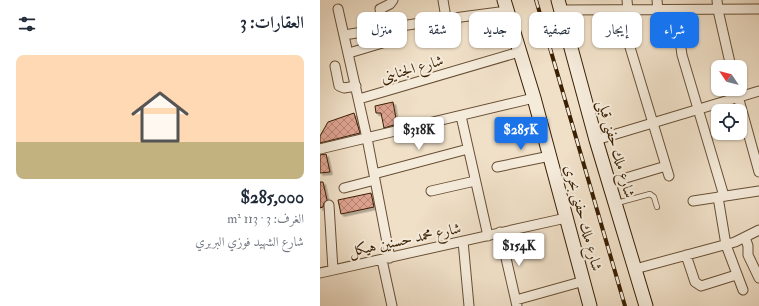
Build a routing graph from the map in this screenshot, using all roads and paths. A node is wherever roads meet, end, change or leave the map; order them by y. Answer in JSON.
{"nodes":[{"id":1,"x":393,"y":0,"type":"edge"},
{"id":2,"x":443,"y":0,"type":"edge"},
{"id":3,"x":627,"y":0,"type":"edge"},
{"id":4,"x":657,"y":0,"type":"edge"},
{"id":5,"x":717,"y":0,"type":"edge"},
{"id":6,"x":560,"y":5,"type":"edge"},
{"id":7,"x":506,"y":6,"type":"edge"},
{"id":8,"x":338,"y":8,"type":"dead end"},
{"id":9,"x":718,"y":10,"type":"junction"},
{"id":10,"x":624,"y":11,"type":"junction"},
{"id":11,"x":658,"y":11,"type":"junction"},
{"id":12,"x":680,"y":11,"type":"junction"},
{"id":13,"x":758,"y":11,"type":"edge"},
{"id":14,"x":381,"y":12,"type":"edge"},
{"id":15,"x":445,"y":12,"type":"edge"},
{"id":16,"x":461,"y":16,"type":"edge"},
{"id":17,"x":357,"y":33,"type":"edge"},
{"id":18,"x":344,"y":35,"type":"junction"},
{"id":19,"x":363,"y":48,"type":"edge"},
{"id":20,"x":349,"y":52,"type":"junction"},
{"id":21,"x":519,"y":52,"type":"junction"},
{"id":22,"x":729,"y":60,"type":"edge"},
{"id":23,"x":335,"y":66,"type":"dead end"},
{"id":24,"x":356,"y":86,"type":"junction"},
{"id":25,"x":759,"y":91,"type":"edge"},
{"id":26,"x":747,"y":92,"type":"edge"},
{"id":27,"x":730,"y":96,"type":"edge"},
{"id":28,"x":738,"y":96,"type":"edge"},
{"id":29,"x":534,"y":98,"type":"junction"},
{"id":30,"x":359,"y":99,"type":"junction"},
{"id":31,"x":698,"y":110,"type":"junction"},
{"id":32,"x":461,"y":116,"type":"junction"},
{"id":33,"x":653,"y":123,"type":"junction"},
{"id":34,"x":368,"y":138,"type":"junction"},
{"id":35,"x":596,"y":140,"type":"junction"},
{"id":36,"x":320,"y":149,"type":"edge"},
{"id":37,"x":468,"y":150,"type":"junction"},
{"id":38,"x":550,"y":156,"type":"junction"},
{"id":39,"x":666,"y":166,"type":"junction"},
{"id":40,"x":498,"y":167,"type":"dead end"},
{"id":41,"x":759,"y":172,"type":"edge"},
{"id":42,"x":669,"y":176,"type":"dead end"},
{"id":43,"x":375,"y":177,"type":"junction"},
{"id":44,"x":475,"y":180,"type":"junction"},
{"id":45,"x":609,"y":183,"type":"junction"},
{"id":46,"x":344,"y":188,"type":"dead end"},
{"id":47,"x":431,"y":191,"type":"dead end"},
{"id":48,"x":759,"y":191,"type":"edge"},
{"id":49,"x":721,"y":196,"type":"junction"},
{"id":50,"x":693,"y":201,"type":"dead end"},
{"id":51,"x":615,"y":204,"type":"junction"},
{"id":52,"x":329,"y":205,"type":"dead end"},
{"id":53,"x":657,"y":207,"type":"dead end"},
{"id":54,"x":566,"y":218,"type":"junction"},
{"id":55,"x":759,"y":230,"type":"edge"},
{"id":56,"x":500,"y":232,"type":"junction"},
{"id":57,"x":488,"y":236,"type":"junction"},
{"id":58,"x":745,"y":236,"type":"junction"},
{"id":59,"x":463,"y":241,"type":"junction"},
{"id":60,"x":726,"y":245,"type":"junction"},
{"id":61,"x":686,"y":255,"type":"junction"},
{"id":62,"x":386,"y":259,"type":"junction"},
{"id":63,"x":635,"y":269,"type":"junction"},
{"id":64,"x":334,"y":270,"type":"junction"},
{"id":65,"x":320,"y":273,"type":"edge"},
{"id":66,"x":736,"y":275,"type":"junction"},
{"id":67,"x":759,"y":278,"type":"edge"},
{"id":68,"x":584,"y":281,"type":"junction"},
{"id":69,"x":743,"y":290,"type":"dead end"},
{"id":70,"x":515,"y":304,"type":"edge"},
{"id":71,"x":392,"y":306,"type":"edge"},
{"id":72,"x":469,"y":306,"type":"edge"},
{"id":73,"x":590,"y":306,"type":"edge"},
{"id":74,"x":646,"y":306,"type":"edge"}],
"edges":[{"from":1,"to":14,"type":"street"},
{"from":2,"to":15,"type":"street"},
{"from":3,"to":10,"type":"street"},
{"from":4,"to":11,"type":"street"},
{"from":5,"to":9,"type":"street"},
{"from":6,"to":10,"type":"street"},
{"from":6,"to":35,"type":"street","name":"شارع ملك حفنى قبلى"},
{"from":7,"to":16,"type":"street"},
{"from":7,"to":21,"type":"street","name":"شارع ملك حفنى بحرى"},
{"from":8,"to":18,"type":"street"},
{"from":9,"to":12,"type":"street"},
{"from":9,"to":13,"type":"street"},
{"from":9,"to":22,"type":"street"},
{"from":10,"to":11,"type":"street"},
{"from":10,"to":33,"type":"street"},
{"from":11,"to":12,"type":"street"},
{"from":12,"to":31,"type":"street"},
{"from":17,"to":18,"type":"street"},
{"from":18,"to":20,"type":"street"},
{"from":19,"to":20,"type":"street"},
{"from":20,"to":24,"type":"street"},
{"from":21,"to":29,"type":"street","name":"شارع ملك حفنى بحرى"},
{"from":21,"to":30,"type":"street","name":"شارع الجناينى"},
{"from":23,"to":24,"type":"street"},
{"from":24,"to":30,"type":"street"},
{"from":25,"to":26,"type":"street"},
{"from":27,"to":31,"type":"street"},
{"from":28,"to":41,"type":"street"},
{"from":29,"to":32,"type":"street"},
{"from":29,"to":38,"type":"street","name":"شارع ملك حفنى بحرى"},
{"from":30,"to":34,"type":"street"},
{"from":31,"to":33,"type":"street"},
{"from":31,"to":49,"type":"street"},
{"from":32,"to":34,"type":"street"},
{"from":32,"to":37,"type":"street"},
{"from":33,"to":35,"type":"street"},
{"from":33,"to":39,"type":"street"},
{"from":34,"to":36,"type":"street"},
{"from":34,"to":43,"type":"street"},
{"from":35,"to":45,"type":"street","name":"شارع ملك حفنى قبلى"},
{"from":37,"to":43,"type":"street"},
{"from":37,"to":44,"type":"street"},
{"from":38,"to":40,"type":"street"},
{"from":38,"to":54,"type":"street","name":"شارع ملك حفنى بحرى"},
{"from":39,"to":42,"type":"street"},
{"from":39,"to":45,"type":"street"},
{"from":43,"to":46,"type":"street"},
{"from":43,"to":62,"type":"street"},
{"from":44,"to":47,"type":"street"},
{"from":44,"to":57,"type":"street"},
{"from":45,"to":51,"type":"street","name":"شارع ملك حفنى قبلى"},
{"from":48,"to":49,"type":"street"},
{"from":49,"to":50,"type":"street"},
{"from":49,"to":60,"type":"street"},
{"from":51,"to":53,"type":"lane"},
{"from":51,"to":63,"type":"street","name":"شارع ملك حفنى قبلى"},
{"from":52,"to":64,"type":"street"},
{"from":54,"to":56,"type":"street","name":"شارع محمد حسنين هيكل"},
{"from":54,"to":68,"type":"street","name":"شارع ملك حفنى بحرى"},
{"from":55,"to":58,"type":"street"},
{"from":56,"to":57,"type":"street","name":"شارع محمد حسنين هيكل"},
{"from":56,"to":70,"type":"street"},
{"from":57,"to":59,"type":"street","name":"شارع محمد حسنين هيكل"},
{"from":58,"to":60,"type":"street"},
{"from":58,"to":67,"type":"street"},
{"from":59,"to":62,"type":"street","name":"شارع محمد حسنين هيكل"},
{"from":59,"to":72,"type":"street"},
{"from":60,"to":61,"type":"street"},
{"from":60,"to":66,"type":"street"},
{"from":61,"to":63,"type":"street"},
{"from":61,"to":66,"type":"street"},
{"from":62,"to":64,"type":"street","name":"شارع محمد حسنين هيكل"},
{"from":62,"to":71,"type":"street"},
{"from":63,"to":74,"type":"street","name":"شارع ملك حفنى قبلى"},
{"from":64,"to":65,"type":"street","name":"شارع محمد حسنين هيكل"},
{"from":66,"to":69,"type":"street"},
{"from":68,"to":70,"type":"street"},
{"from":68,"to":73,"type":"street","name":"شارع ملك حفنى بحرى"}]}
